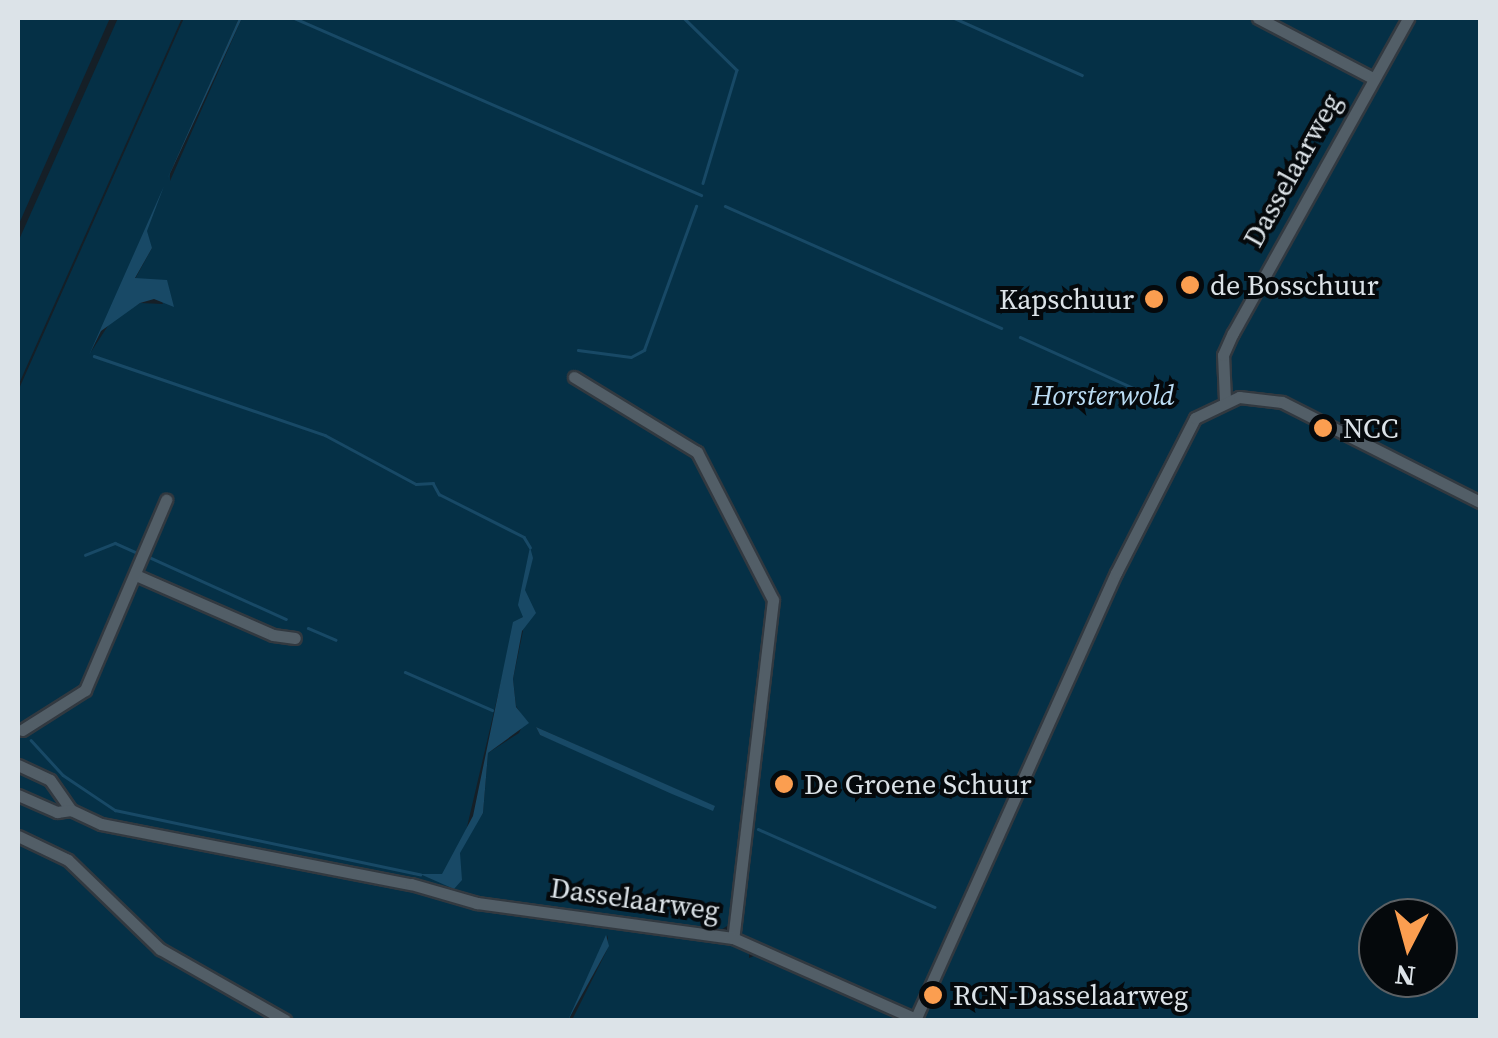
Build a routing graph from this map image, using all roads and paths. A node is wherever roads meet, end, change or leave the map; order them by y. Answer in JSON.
{"nodes":[{"id":1,"x":1258,"y":18,"type":"edge"},
{"id":2,"x":1408,"y":18,"type":"edge"},
{"id":3,"x":1373,"y":78,"type":"junction"},
{"id":4,"x":574,"y":377,"type":"dead end"},
{"id":5,"x":1225,"y":400,"type":"junction"},
{"id":6,"x":166,"y":500,"type":"dead end"},
{"id":7,"x":1480,"y":502,"type":"edge"},
{"id":8,"x":138,"y":576,"type":"junction"},
{"id":9,"x":295,"y":638,"type":"dead end"},
{"id":10,"x":19,"y":730,"type":"edge"},
{"id":11,"x":18,"y":765,"type":"edge"},
{"id":12,"x":18,"y":796,"type":"edge"},
{"id":13,"x":72,"y":810,"type":"junction"},
{"id":14,"x":18,"y":836,"type":"edge"},
{"id":15,"x":733,"y":938,"type":"junction"},
{"id":16,"x":285,"y":1020,"type":"edge"},
{"id":17,"x":916,"y":1020,"type":"edge"}],
"edges":[{"from":1,"to":3,"type":"street","name":"Dasselaarweg"},
{"from":2,"to":3,"type":"street","name":"Dasselaarweg"},
{"from":3,"to":5,"type":"street","name":"Dasselaarweg"},
{"from":4,"to":15,"type":"street","name":"Dasselaarweg"},
{"from":5,"to":7,"type":"street"},
{"from":5,"to":17,"type":"street"},
{"from":6,"to":8,"type":"street"},
{"from":8,"to":9,"type":"street"},
{"from":8,"to":10,"type":"street"},
{"from":11,"to":13,"type":"street"},
{"from":12,"to":13,"type":"street","name":"Dasselaarweg"},
{"from":13,"to":15,"type":"street","name":"Dasselaarweg"},
{"from":14,"to":16,"type":"street"},
{"from":15,"to":17,"type":"street"}]}
